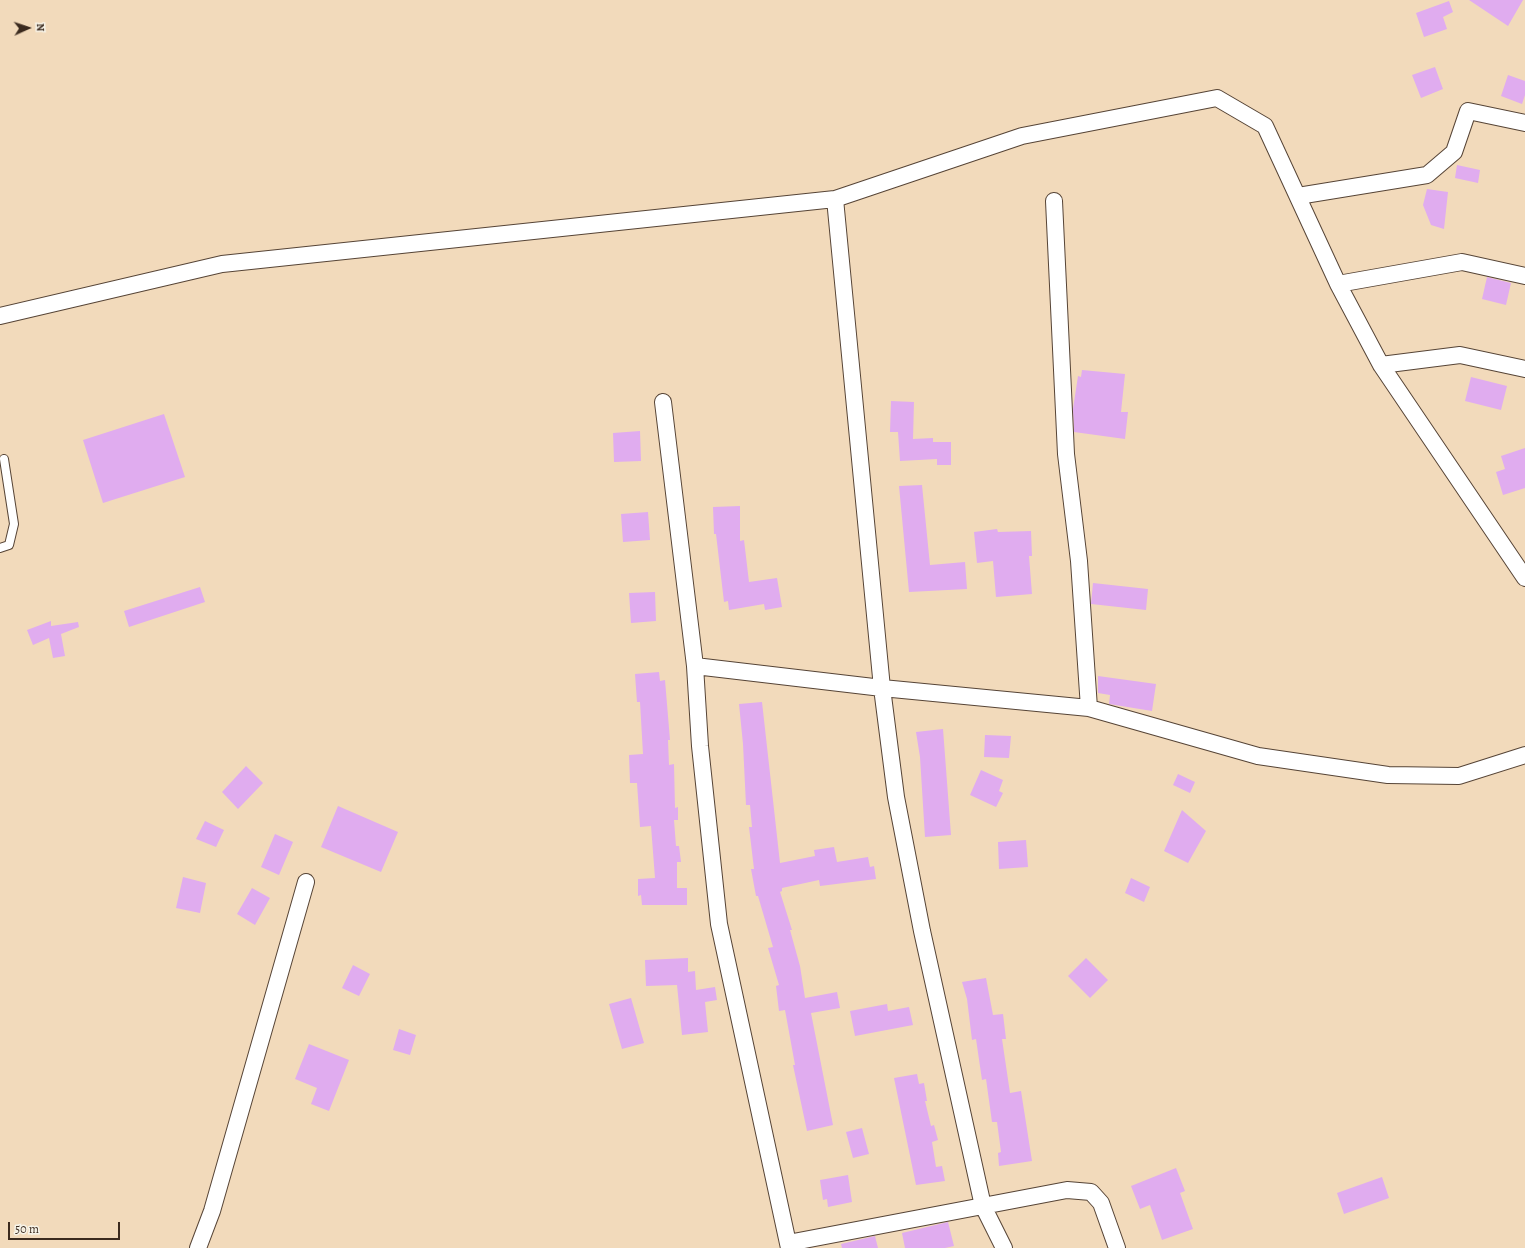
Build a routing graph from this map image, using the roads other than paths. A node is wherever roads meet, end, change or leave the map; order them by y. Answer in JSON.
{"nodes":[{"id":1,"x":1525,"y":123,"type":"edge"},
{"id":2,"x":1298,"y":196,"type":"junction"},
{"id":3,"x":835,"y":199,"type":"junction"},
{"id":4,"x":1054,"y":201,"type":"dead end"},
{"id":5,"x":1525,"y":276,"type":"edge"},
{"id":6,"x":1338,"y":284,"type":"junction"},
{"id":7,"x":0,"y":316,"type":"edge"},
{"id":8,"x":1382,"y":365,"type":"junction"},
{"id":9,"x":1525,"y":369,"type":"edge"},
{"id":10,"x":663,"y":402,"type":"dead end"},
{"id":11,"x":4,"y":459,"type":"dead end"},
{"id":12,"x":0,"y":548,"type":"edge"},
{"id":13,"x":1525,"y":578,"type":"edge"},
{"id":14,"x":695,"y":666,"type":"junction"},
{"id":15,"x":882,"y":688,"type":"junction"},
{"id":16,"x":1089,"y":708,"type":"junction"},
{"id":17,"x":1525,"y":755,"type":"edge"},
{"id":18,"x":306,"y":882,"type":"dead end"},
{"id":19,"x":983,"y":1206,"type":"junction"},
{"id":20,"x":789,"y":1246,"type":"edge"},
{"id":21,"x":198,"y":1248,"type":"edge"},
{"id":22,"x":1004,"y":1248,"type":"edge"},
{"id":23,"x":1118,"y":1248,"type":"edge"}],
"edges":[{"from":1,"to":2,"type":"street"},
{"from":2,"to":3,"type":"street"},
{"from":2,"to":6,"type":"street"},
{"from":3,"to":7,"type":"street"},
{"from":3,"to":15,"type":"street"},
{"from":4,"to":16,"type":"street"},
{"from":5,"to":6,"type":"street"},
{"from":6,"to":8,"type":"street"},
{"from":8,"to":9,"type":"street"},
{"from":8,"to":13,"type":"street"},
{"from":10,"to":14,"type":"street"},
{"from":11,"to":12,"type":"lane"},
{"from":14,"to":15,"type":"street"},
{"from":14,"to":20,"type":"street"},
{"from":15,"to":16,"type":"street"},
{"from":15,"to":19,"type":"street"},
{"from":16,"to":17,"type":"street"},
{"from":18,"to":21,"type":"street"},
{"from":19,"to":20,"type":"street"},
{"from":19,"to":22,"type":"street"},
{"from":19,"to":23,"type":"street"}]}
